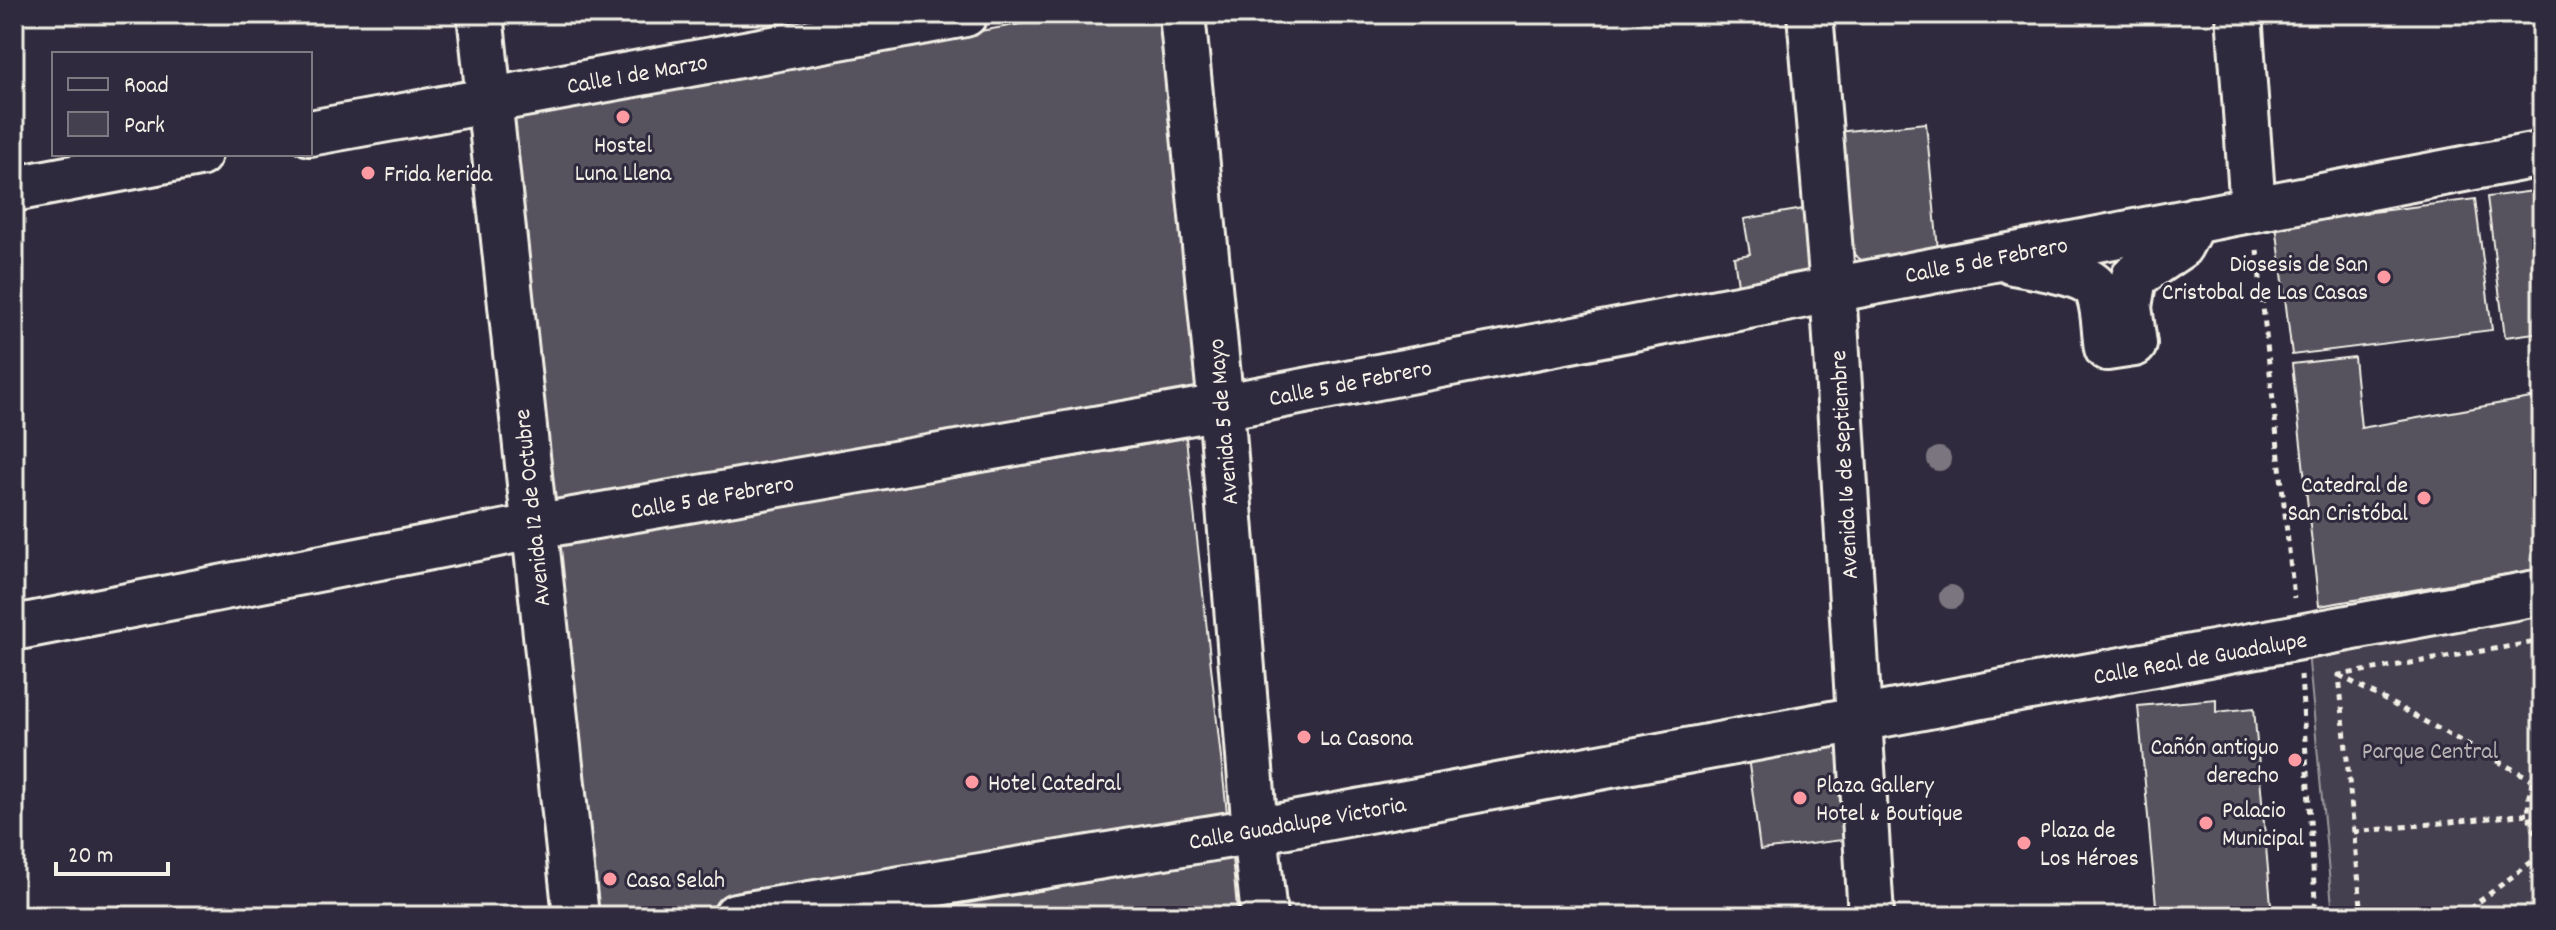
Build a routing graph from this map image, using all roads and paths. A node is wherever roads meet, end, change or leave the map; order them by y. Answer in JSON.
{"nodes":[{"id":1,"x":480,"y":14,"type":"edge"},
{"id":2,"x":965,"y":14,"type":"edge"},
{"id":3,"x":1182,"y":14,"type":"edge"},
{"id":4,"x":1810,"y":14,"type":"edge"},
{"id":5,"x":2239,"y":14,"type":"edge"},
{"id":6,"x":488,"y":100,"type":"junction"},
{"id":7,"x":312,"y":133,"type":"edge"},
{"id":8,"x":2542,"y":154,"type":"edge"},
{"id":9,"x":188,"y":156,"type":"edge"},
{"id":10,"x":14,"y":189,"type":"edge"},
{"id":11,"x":2253,"y":209,"type":"junction"},
{"id":12,"x":2194,"y":220,"type":"junction"},
{"id":13,"x":1991,"y":258,"type":"junction"},
{"id":14,"x":1833,"y":288,"type":"junction"},
{"id":15,"x":1221,"y":407,"type":"junction"},
{"id":16,"x":533,"y":527,"type":"junction"},
{"id":17,"x":2542,"y":592,"type":"edge"},
{"id":18,"x":14,"y":628,"type":"edge"},
{"id":19,"x":2308,"y":637,"type":"junction"},
{"id":20,"x":2542,"y":641,"type":"edge"},
{"id":21,"x":2339,"y":675,"type":"junction"},
{"id":22,"x":1857,"y":720,"type":"junction"},
{"id":23,"x":2542,"y":759,"type":"edge"},
{"id":24,"x":2531,"y":779,"type":"junction"},
{"id":25,"x":2528,"y":814,"type":"junction"},
{"id":26,"x":1255,"y":831,"type":"junction"},
{"id":27,"x":2354,"y":832,"type":"junction"},
{"id":28,"x":2542,"y":851,"type":"edge"},
{"id":29,"x":576,"y":916,"type":"edge"},
{"id":30,"x":736,"y":916,"type":"edge"},
{"id":31,"x":1264,"y":916,"type":"edge"},
{"id":32,"x":1871,"y":916,"type":"edge"},
{"id":33,"x":2316,"y":916,"type":"edge"},
{"id":34,"x":2362,"y":916,"type":"edge"},
{"id":35,"x":2460,"y":916,"type":"edge"}],
"edges":[{"from":1,"to":6,"type":"street","name":"Avenida 12 de Octubre"},
{"from":2,"to":6,"type":"street","name":"Calle 1 de Marzo"},
{"from":3,"to":15,"type":"street","name":"Avenida 5 de Mayo"},
{"from":4,"to":14,"type":"street","name":"Avenida 16 de Septiembre"},
{"from":5,"to":11,"type":"street"},
{"from":6,"to":7,"type":"street","name":"Calle 1 de Marzo"},
{"from":6,"to":16,"type":"street","name":"Avenida 12 de Octubre"},
{"from":8,"to":11,"type":"street","name":"Calle 5 de Febrero"},
{"from":9,"to":10,"type":"street"},
{"from":11,"to":12,"type":"street","name":"Calle 5 de Febrero"},
{"from":11,"to":19,"type":"path"},
{"from":12,"to":13,"type":"street","name":"Calle 5 de Febrero"},
{"from":12,"to":13,"type":"street"},
{"from":13,"to":14,"type":"street","name":"Calle 5 de Febrero"},
{"from":14,"to":15,"type":"street","name":"Calle 5 de Febrero"},
{"from":14,"to":22,"type":"street","name":"Avenida 16 de Septiembre"},
{"from":15,"to":16,"type":"street","name":"Calle 5 de Febrero"},
{"from":15,"to":26,"type":"street","name":"Avenida 5 de Mayo"},
{"from":16,"to":18,"type":"street","name":"Calle 5 de Febrero"},
{"from":16,"to":29,"type":"street","name":"Avenida 12 de Octubre"},
{"from":17,"to":19,"type":"street","name":"Calle Real de Guadalupe"},
{"from":19,"to":21,"type":"path"},
{"from":19,"to":22,"type":"street","name":"Calle Real de Guadalupe"},
{"from":19,"to":33,"type":"path"},
{"from":20,"to":21,"type":"path"},
{"from":21,"to":24,"type":"path"},
{"from":21,"to":27,"type":"path"},
{"from":22,"to":26,"type":"street","name":"Calle Guadalupe Victoria"},
{"from":22,"to":32,"type":"street","name":"Avenida 16 de Septiembre"},
{"from":23,"to":24,"type":"path"},
{"from":24,"to":25,"type":"path"},
{"from":25,"to":27,"type":"path"},
{"from":25,"to":28,"type":"path"},
{"from":26,"to":30,"type":"street","name":"Calle Guadalupe Victoria"},
{"from":26,"to":31,"type":"street","name":"Avenida 5 de Mayo"},
{"from":27,"to":34,"type":"path"},
{"from":28,"to":35,"type":"path"}]}
